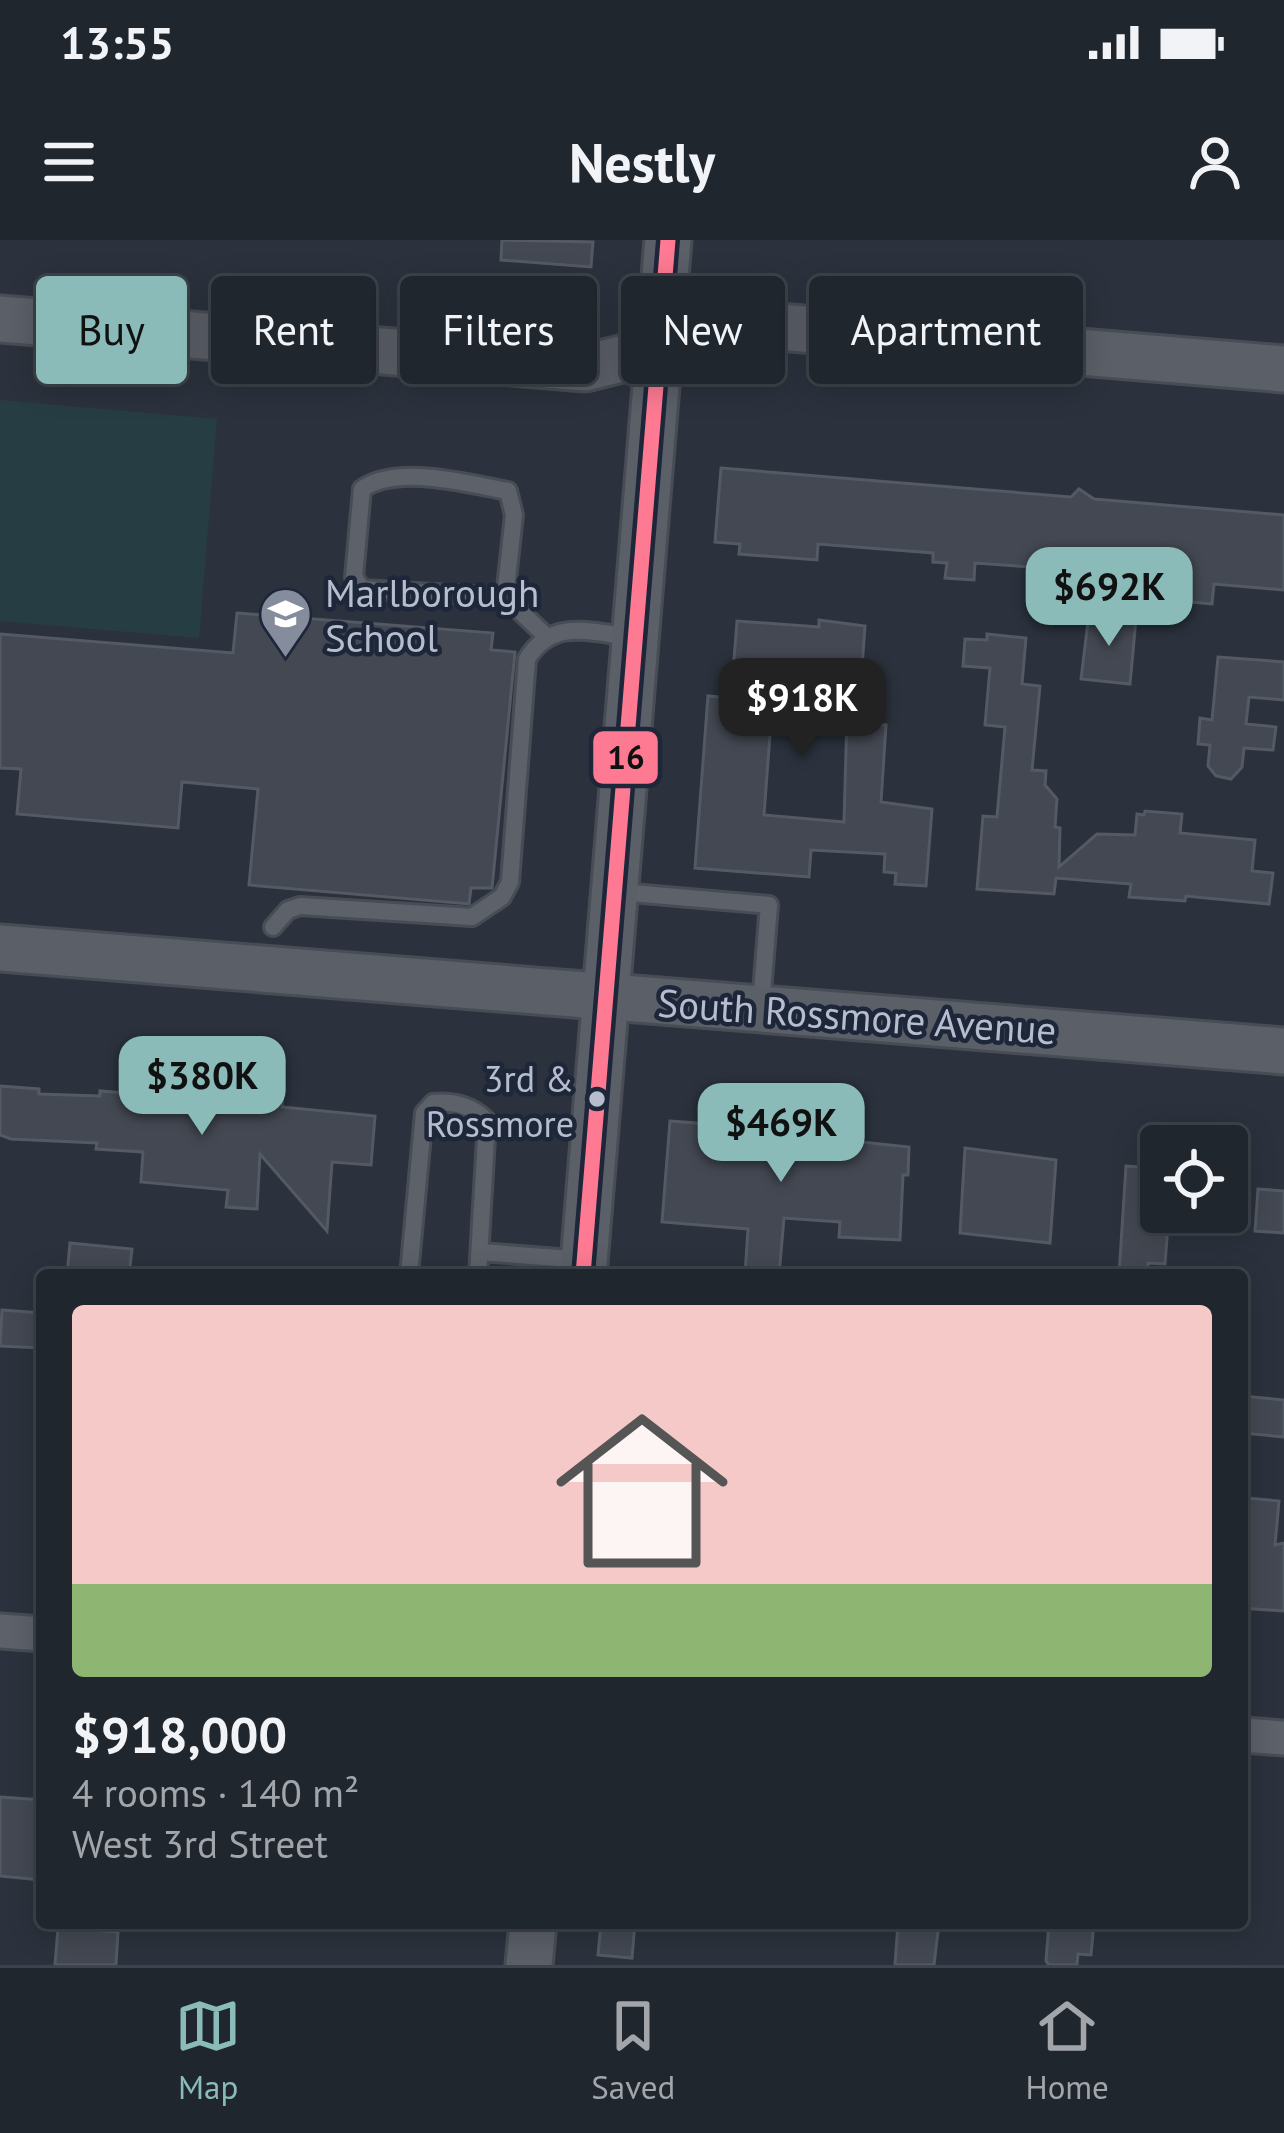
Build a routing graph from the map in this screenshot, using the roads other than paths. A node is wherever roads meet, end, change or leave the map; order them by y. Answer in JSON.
{"nodes":[{"id":1,"x":668,"y":240,"type":"edge"},
{"id":2,"x":665,"y":276,"type":"edge"},
{"id":3,"x":0,"y":319,"type":"edge"},
{"id":4,"x":785,"y":327,"type":"edge"},
{"id":5,"x":621,"y":358,"type":"edge"},
{"id":6,"x":1284,"y":369,"type":"edge"},
{"id":7,"x":656,"y":384,"type":"edge"},
{"id":8,"x":505,"y":597,"type":"junction"},
{"id":9,"x":545,"y":635,"type":"junction"},
{"id":10,"x":634,"y":637,"type":"junction"},
{"id":11,"x":613,"y":891,"type":"junction"},
{"id":12,"x":273,"y":927,"type":"dead end"},
{"id":13,"x":0,"y":948,"type":"edge"},
{"id":14,"x":604,"y":997,"type":"junction"},
{"id":15,"x":760,"y":1009,"type":"junction"},
{"id":16,"x":1284,"y":1051,"type":"edge"},
{"id":17,"x":480,"y":1252,"type":"junction"},
{"id":18,"x":584,"y":1267,"type":"edge"},
{"id":19,"x":410,"y":1269,"type":"edge"},
{"id":20,"x":479,"y":1269,"type":"edge"},
{"id":21,"x":0,"y":1631,"type":"edge"},
{"id":22,"x":36,"y":1634,"type":"edge"},
{"id":23,"x":1248,"y":1735,"type":"edge"},
{"id":24,"x":1284,"y":1738,"type":"edge"},
{"id":25,"x":533,"y":1929,"type":"edge"},
{"id":26,"x":530,"y":1965,"type":"edge"}],
"edges":[{"from":1,"to":2,"type":"main road"},
{"from":3,"to":5,"type":"main road"},
{"from":4,"to":6,"type":"main road"},
{"from":7,"to":10,"type":"main road"},
{"from":8,"to":8,"type":"lane"},
{"from":8,"to":9,"type":"lane"},
{"from":9,"to":10,"type":"lane"},
{"from":9,"to":12,"type":"lane"},
{"from":10,"to":11,"type":"main road"},
{"from":11,"to":14,"type":"main road"},
{"from":11,"to":15,"type":"lane"},
{"from":13,"to":14,"type":"main road","name":"South Rossmore Avenue"},
{"from":14,"to":15,"type":"main road","name":"South Rossmore Avenue"},
{"from":14,"to":18,"type":"main road"},
{"from":15,"to":16,"type":"main road","name":"South Rossmore Avenue"},
{"from":17,"to":18,"type":"lane"},
{"from":17,"to":19,"type":"lane"},
{"from":17,"to":20,"type":"lane"},
{"from":21,"to":22,"type":"street"},
{"from":23,"to":24,"type":"street"},
{"from":25,"to":26,"type":"main road"}]}
